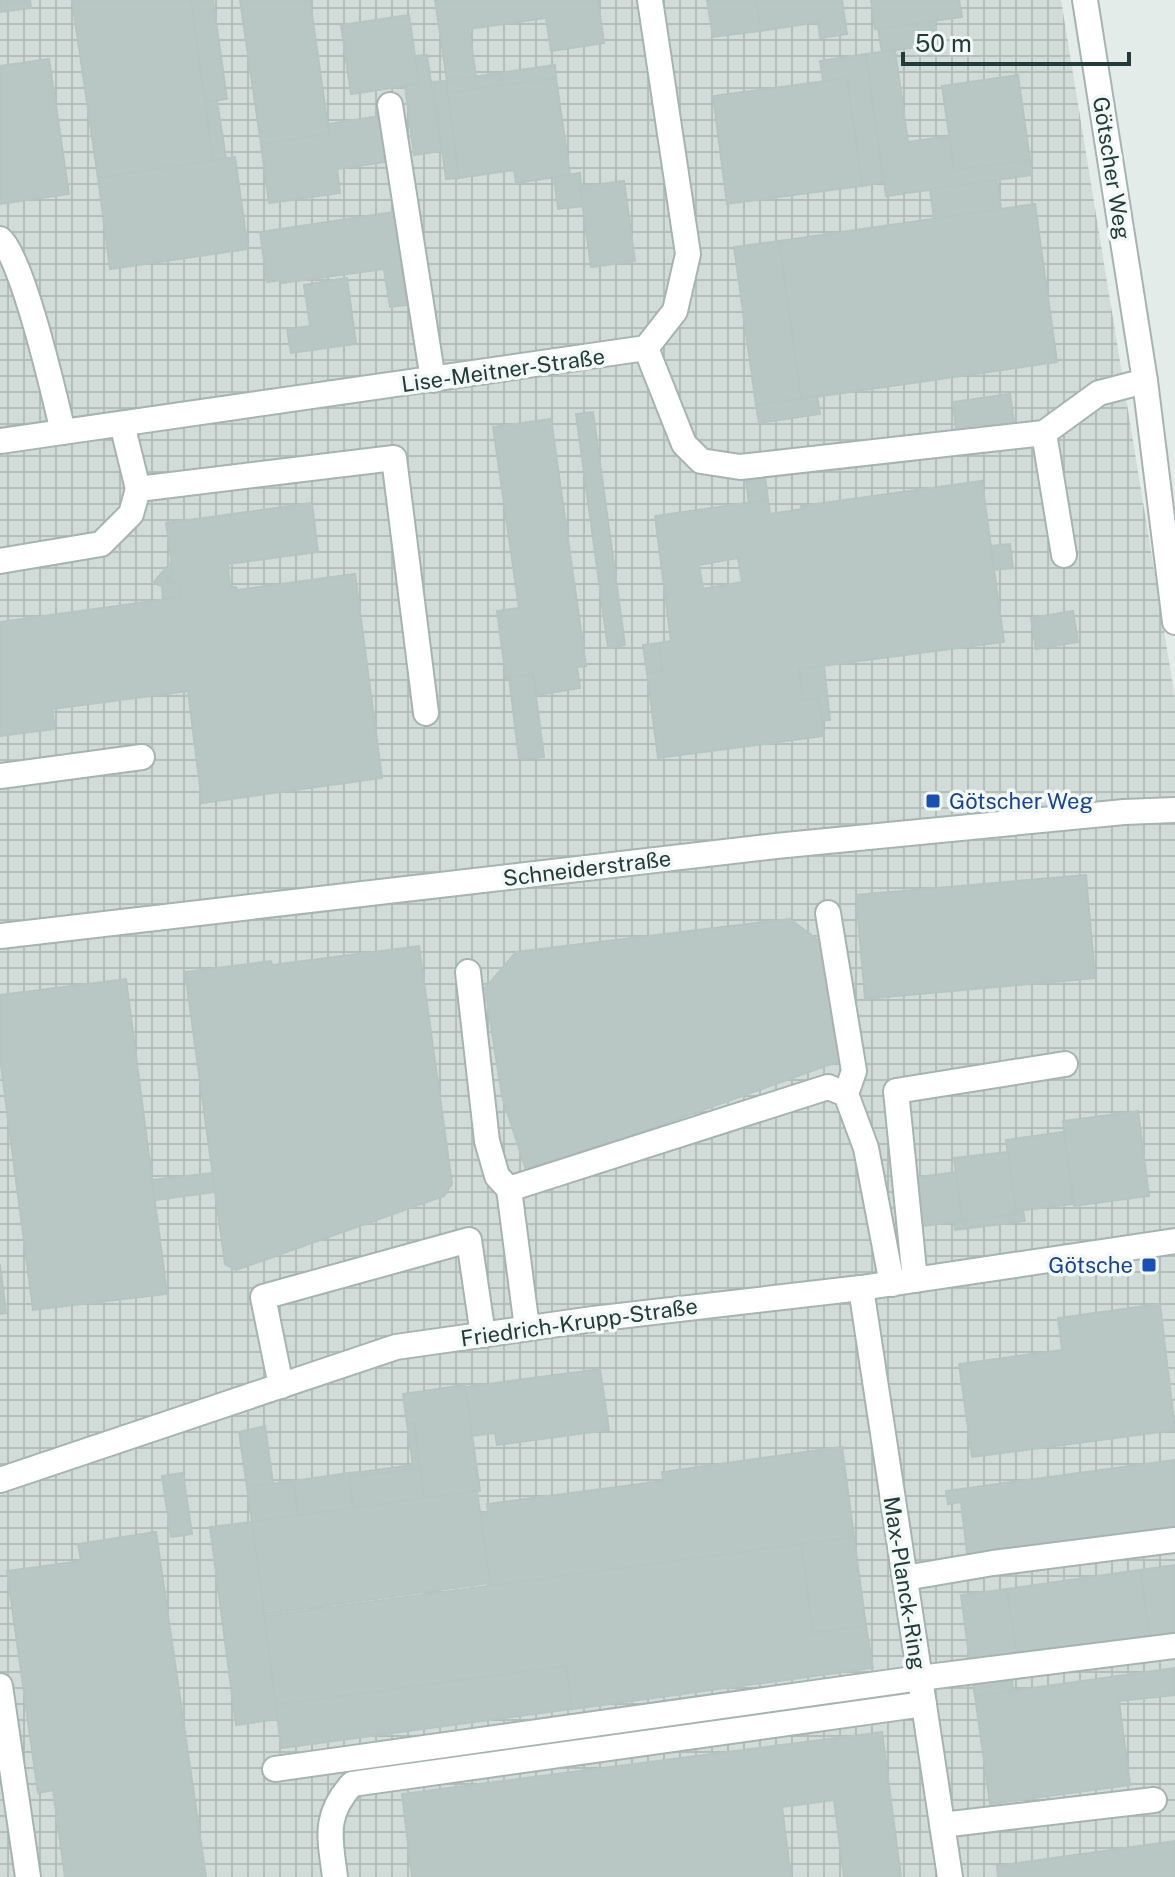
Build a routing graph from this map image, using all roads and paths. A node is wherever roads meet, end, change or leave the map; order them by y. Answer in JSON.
{"nodes":[{"id":1,"x":650,"y":0,"type":"edge"},
{"id":2,"x":1085,"y":0,"type":"edge"},
{"id":3,"x":390,"y":105,"type":"dead end"},
{"id":4,"x":0,"y":239,"type":"edge"},
{"id":5,"x":646,"y":348,"type":"junction"},
{"id":6,"x":433,"y":380,"type":"junction"},
{"id":7,"x":1145,"y":381,"type":"junction"},
{"id":8,"x":122,"y":424,"type":"junction"},
{"id":9,"x":63,"y":432,"type":"junction"},
{"id":10,"x":1044,"y":433,"type":"junction"},
{"id":11,"x":0,"y":441,"type":"edge"},
{"id":12,"x":138,"y":489,"type":"junction"},
{"id":13,"x":1064,"y":555,"type":"dead end"},
{"id":14,"x":0,"y":561,"type":"edge"},
{"id":15,"x":1175,"y":622,"type":"edge"},
{"id":16,"x":426,"y":713,"type":"dead end"},
{"id":17,"x":142,"y":757,"type":"dead end"},
{"id":18,"x":0,"y":776,"type":"edge"},
{"id":19,"x":1175,"y":810,"type":"edge"},
{"id":20,"x":828,"y":913,"type":"dead end"},
{"id":21,"x":0,"y":936,"type":"edge"},
{"id":22,"x":468,"y":972,"type":"dead end"},
{"id":23,"x":1065,"y":1064,"type":"dead end"},
{"id":24,"x":846,"y":1094,"type":"junction"},
{"id":25,"x":509,"y":1189,"type":"junction"},
{"id":26,"x":1175,"y":1241,"type":"edge"},
{"id":27,"x":903,"y":1282,"type":"junction"},
{"id":28,"x":861,"y":1288,"type":"junction"},
{"id":29,"x":527,"y":1328,"type":"junction"},
{"id":30,"x":483,"y":1335,"type":"junction"},
{"id":31,"x":281,"y":1386,"type":"junction"},
{"id":32,"x":0,"y":1480,"type":"edge"},
{"id":33,"x":1175,"y":1540,"type":"edge"},
{"id":34,"x":905,"y":1578,"type":"junction"},
{"id":35,"x":1175,"y":1646,"type":"edge"},
{"id":36,"x":920,"y":1678,"type":"junction"},
{"id":37,"x":0,"y":1686,"type":"edge"},
{"id":38,"x":924,"y":1704,"type":"junction"},
{"id":39,"x":275,"y":1769,"type":"dead end"},
{"id":40,"x":1154,"y":1800,"type":"dead end"},
{"id":41,"x":942,"y":1825,"type":"junction"},
{"id":42,"x":28,"y":1877,"type":"edge"},
{"id":43,"x":335,"y":1877,"type":"edge"},
{"id":44,"x":950,"y":1877,"type":"edge"}],
"edges":[{"from":1,"to":5,"type":"street"},
{"from":2,"to":7,"type":"street","name":"Götscher Weg"},
{"from":3,"to":6,"type":"street"},
{"from":4,"to":9,"type":"street"},
{"from":5,"to":6,"type":"street","name":"Lise-Meitner-Straße"},
{"from":5,"to":10,"type":"street"},
{"from":6,"to":8,"type":"street","name":"Lise-Meitner-Straße"},
{"from":7,"to":10,"type":"street"},
{"from":7,"to":15,"type":"street","name":"Götscher Weg"},
{"from":8,"to":9,"type":"street","name":"Lise-Meitner-Straße"},
{"from":8,"to":12,"type":"street"},
{"from":9,"to":11,"type":"street","name":"Lise-Meitner-Straße"},
{"from":10,"to":13,"type":"street"},
{"from":12,"to":14,"type":"street"},
{"from":12,"to":16,"type":"street"},
{"from":17,"to":18,"type":"street"},
{"from":19,"to":21,"type":"street","name":"Schneiderstraße"},
{"from":20,"to":24,"type":"street"},
{"from":22,"to":25,"type":"street"},
{"from":23,"to":27,"type":"street"},
{"from":24,"to":25,"type":"street"},
{"from":24,"to":27,"type":"street"},
{"from":25,"to":29,"type":"street"},
{"from":26,"to":27,"type":"street","name":"Friedrich-Krupp-Straße"},
{"from":27,"to":28,"type":"street","name":"Friedrich-Krupp-Straße"},
{"from":28,"to":29,"type":"street","name":"Friedrich-Krupp-Straße"},
{"from":28,"to":34,"type":"street","name":"Max-Planck-Ring"},
{"from":29,"to":30,"type":"street","name":"Friedrich-Krupp-Straße"},
{"from":30,"to":31,"type":"street","name":"Friedrich-Krupp-Straße"},
{"from":30,"to":31,"type":"street"},
{"from":31,"to":32,"type":"street","name":"Friedrich-Krupp-Straße"},
{"from":33,"to":34,"type":"street"},
{"from":34,"to":36,"type":"street","name":"Max-Planck-Ring"},
{"from":35,"to":36,"type":"street"},
{"from":36,"to":38,"type":"street","name":"Max-Planck-Ring"},
{"from":36,"to":39,"type":"street"},
{"from":37,"to":42,"type":"street"},
{"from":38,"to":41,"type":"street","name":"Max-Planck-Ring"},
{"from":38,"to":43,"type":"street"},
{"from":40,"to":41,"type":"street"},
{"from":41,"to":44,"type":"street","name":"Max-Planck-Ring"}]}
